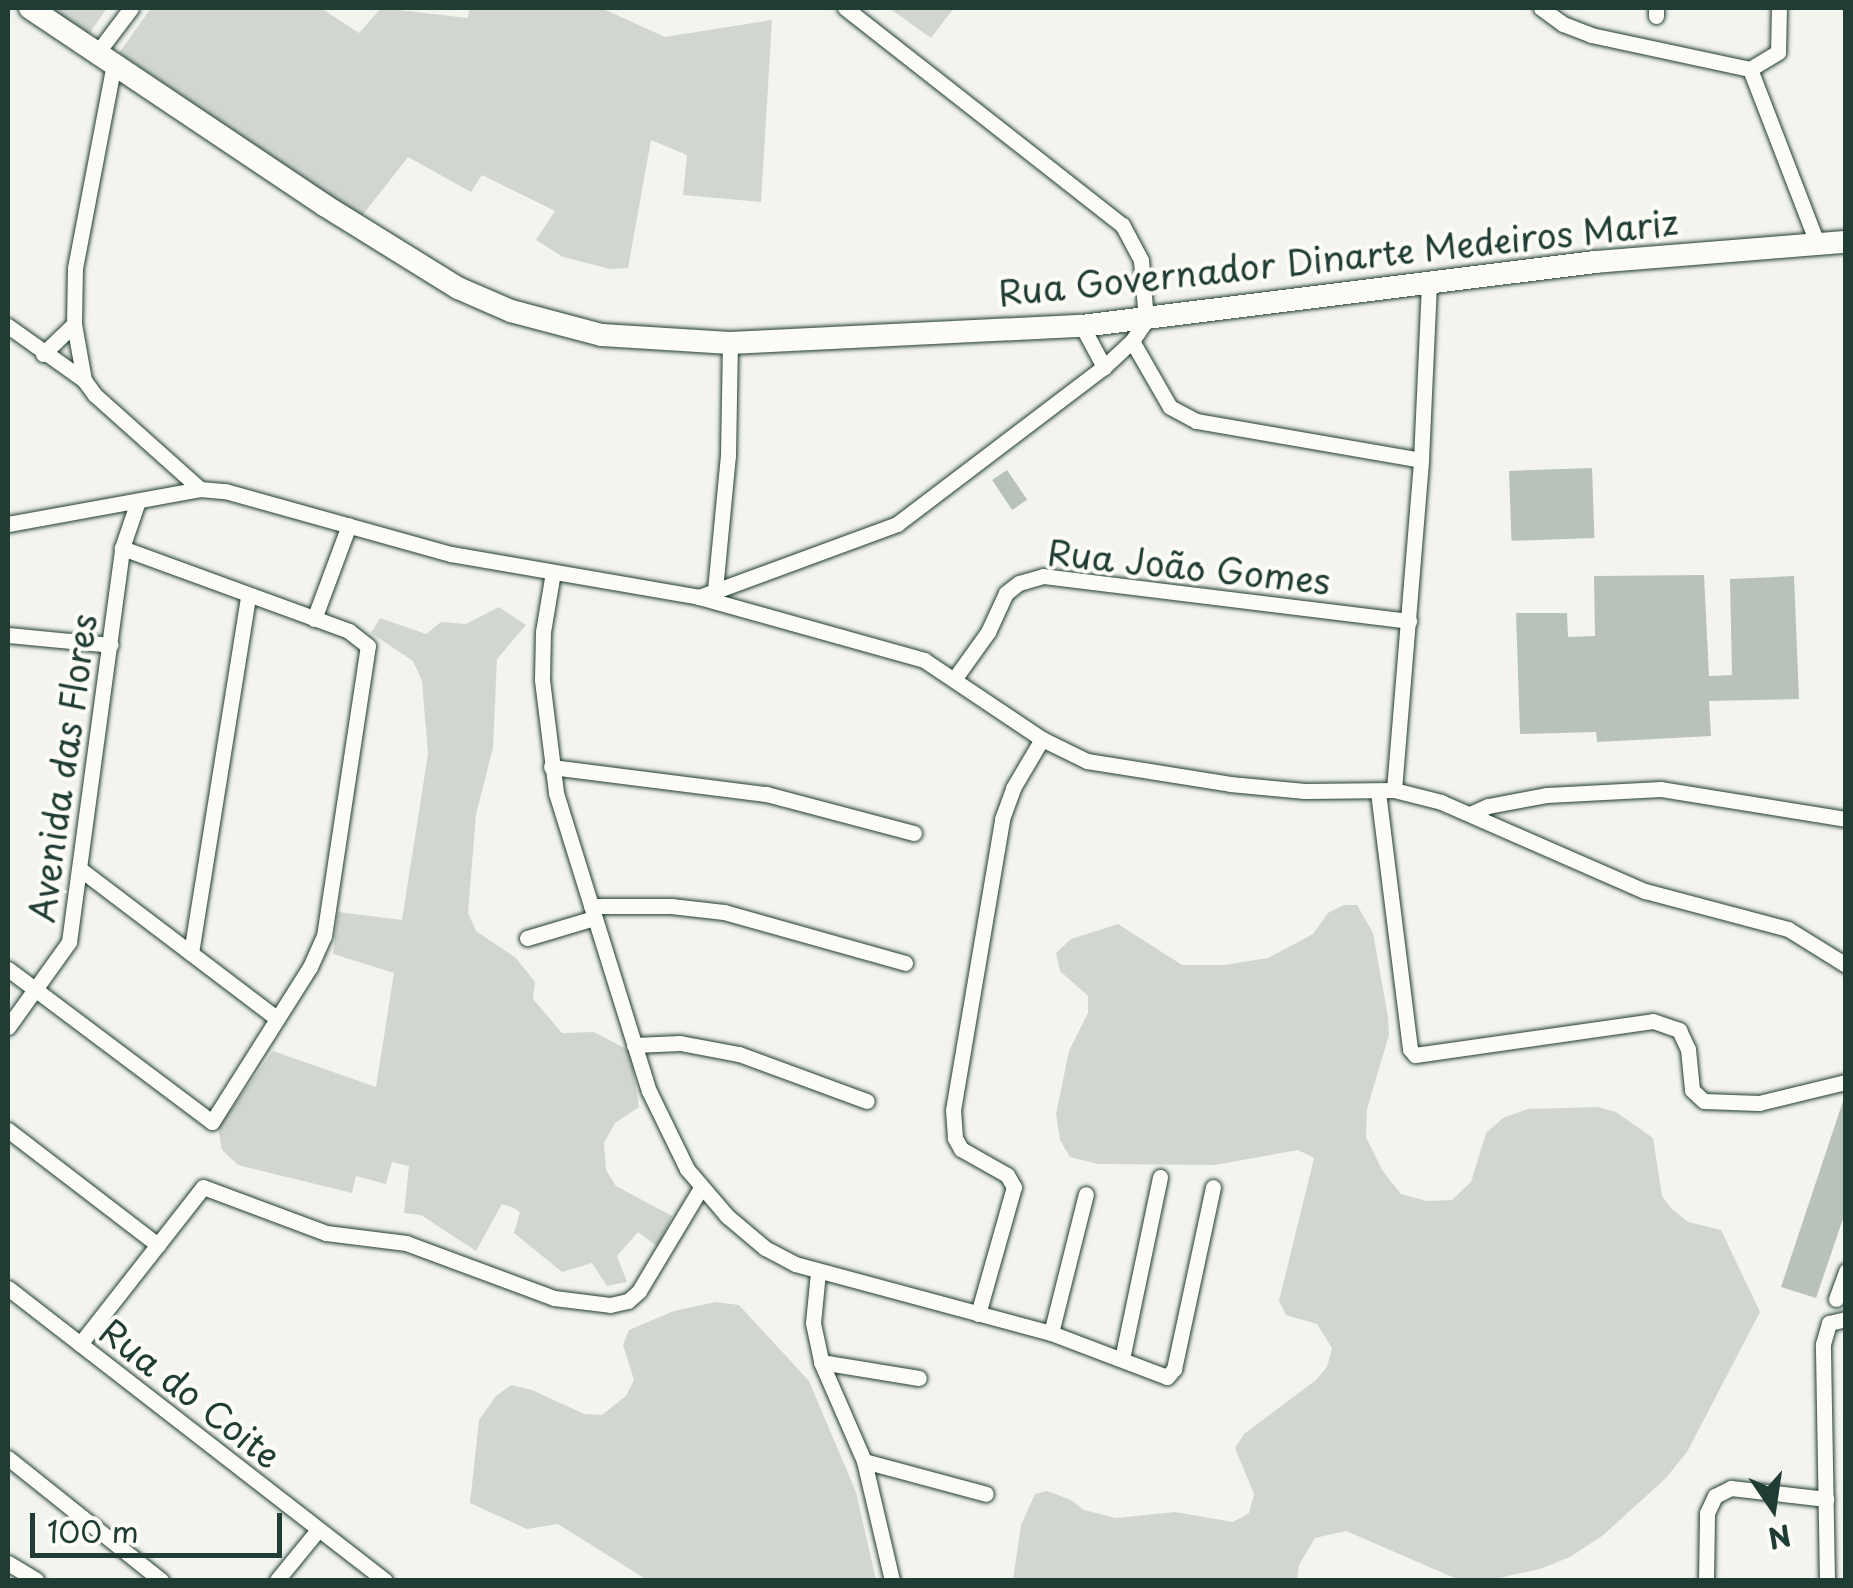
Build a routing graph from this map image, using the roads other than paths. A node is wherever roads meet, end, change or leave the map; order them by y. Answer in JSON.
{"nodes":[{"id":1,"x":30,"y":8,"type":"edge"},
{"id":2,"x":130,"y":8,"type":"edge"},
{"id":3,"x":845,"y":8,"type":"edge"},
{"id":4,"x":1541,"y":8,"type":"edge"},
{"id":5,"x":1779,"y":8,"type":"edge"},
{"id":6,"x":105,"y":59,"type":"junction"},
{"id":7,"x":1750,"y":69,"type":"junction"},
{"id":8,"x":1846,"y":242,"type":"edge"},
{"id":9,"x":1818,"y":245,"type":"junction"},
{"id":10,"x":1430,"y":284,"type":"junction"},
{"id":11,"x":1146,"y":320,"type":"junction"},
{"id":12,"x":74,"y":324,"type":"junction"},
{"id":13,"x":8,"y":326,"type":"edge"},
{"id":14,"x":1082,"y":326,"type":"junction"},
{"id":15,"x":1132,"y":341,"type":"junction"},
{"id":16,"x":730,"y":343,"type":"junction"},
{"id":17,"x":43,"y":354,"type":"junction"},
{"id":18,"x":1104,"y":367,"type":"junction"},
{"id":19,"x":84,"y":380,"type":"junction"},
{"id":20,"x":1421,"y":460,"type":"junction"},
{"id":21,"x":200,"y":489,"type":"junction"},
{"id":22,"x":138,"y":502,"type":"junction"},
{"id":23,"x":8,"y":524,"type":"edge"},
{"id":24,"x":348,"y":525,"type":"junction"},
{"id":25,"x":122,"y":548,"type":"junction"},
{"id":26,"x":553,"y":572,"type":"junction"},
{"id":27,"x":715,"y":590,"type":"junction"},
{"id":28,"x":699,"y":597,"type":"junction"},
{"id":29,"x":248,"y":598,"type":"junction"},
{"id":30,"x":314,"y":619,"type":"junction"},
{"id":31,"x":1409,"y":621,"type":"junction"},
{"id":32,"x":8,"y":635,"type":"edge"},
{"id":33,"x":110,"y":645,"type":"junction"},
{"id":34,"x":955,"y":678,"type":"junction"},
{"id":35,"x":1042,"y":739,"type":"junction"},
{"id":36,"x":550,"y":767,"type":"junction"},
{"id":37,"x":1386,"y":791,"type":"junction"},
{"id":38,"x":1472,"y":813,"type":"junction"},
{"id":39,"x":1846,"y":818,"type":"edge"},
{"id":40,"x":914,"y":833,"type":"dead end"},
{"id":41,"x":80,"y":869,"type":"junction"},
{"id":42,"x":592,"y":912,"type":"junction"},
{"id":43,"x":528,"y":938,"type":"dead end"},
{"id":44,"x":192,"y":953,"type":"junction"},
{"id":45,"x":905,"y":963,"type":"dead end"},
{"id":46,"x":1846,"y":966,"type":"edge"},
{"id":47,"x":8,"y":969,"type":"edge"},
{"id":48,"x":34,"y":990,"type":"junction"},
{"id":49,"x":276,"y":1018,"type":"junction"},
{"id":50,"x":8,"y":1027,"type":"edge"},
{"id":51,"x":634,"y":1045,"type":"junction"},
{"id":52,"x":1846,"y":1082,"type":"edge"},
{"id":53,"x":867,"y":1101,"type":"dead end"},
{"id":54,"x":8,"y":1130,"type":"edge"},
{"id":55,"x":1160,"y":1177,"type":"dead end"},
{"id":56,"x":1213,"y":1187,"type":"dead end"},
{"id":57,"x":701,"y":1188,"type":"junction"},
{"id":58,"x":1086,"y":1194,"type":"dead end"},
{"id":59,"x":158,"y":1245,"type":"junction"},
{"id":60,"x":1846,"y":1271,"type":"edge"},
{"id":61,"x":818,"y":1272,"type":"junction"},
{"id":62,"x":8,"y":1288,"type":"edge"},
{"id":63,"x":1836,"y":1299,"type":"dead end"},
{"id":64,"x":978,"y":1314,"type":"junction"},
{"id":65,"x":1846,"y":1319,"type":"edge"},
{"id":66,"x":1051,"y":1333,"type":"junction"},
{"id":67,"x":80,"y":1344,"type":"junction"},
{"id":68,"x":1122,"y":1358,"type":"junction"},
{"id":69,"x":820,"y":1362,"type":"junction"},
{"id":70,"x":920,"y":1378,"type":"dead end"},
{"id":71,"x":8,"y":1458,"type":"edge"},
{"id":72,"x":864,"y":1460,"type":"junction"},
{"id":73,"x":986,"y":1494,"type":"dead end"},
{"id":74,"x":1826,"y":1499,"type":"junction"},
{"id":75,"x":316,"y":1531,"type":"junction"},
{"id":76,"x":8,"y":1563,"type":"edge"},
{"id":77,"x":36,"y":1580,"type":"edge"},
{"id":78,"x":161,"y":1580,"type":"edge"},
{"id":79,"x":277,"y":1580,"type":"edge"},
{"id":80,"x":386,"y":1580,"type":"edge"},
{"id":81,"x":892,"y":1580,"type":"edge"},
{"id":82,"x":1706,"y":1580,"type":"edge"},
{"id":83,"x":1827,"y":1580,"type":"edge"}],
"edges":[{"from":1,"to":6,"type":"main road","name":"Rua Governador Dinarte Medeiros Mariz"},
{"from":2,"to":6,"type":"street"},
{"from":3,"to":11,"type":"street"},
{"from":4,"to":7,"type":"street"},
{"from":5,"to":7,"type":"street"},
{"from":6,"to":12,"type":"street"},
{"from":6,"to":16,"type":"main road","name":"Rua Governador Dinarte Medeiros Mariz"},
{"from":7,"to":9,"type":"street"},
{"from":8,"to":9,"type":"main road","name":"Rua Governador Dinarte Medeiros Mariz"},
{"from":9,"to":10,"type":"main road","name":"Rua Governador Dinarte Medeiros Mariz"},
{"from":10,"to":11,"type":"main road","name":"Rua Governador Dinarte Medeiros Mariz"},
{"from":10,"to":20,"type":"street"},
{"from":11,"to":14,"type":"main road","name":"Rua Governador Dinarte Medeiros Mariz"},
{"from":11,"to":15,"type":"street"},
{"from":12,"to":17,"type":"street"},
{"from":12,"to":19,"type":"street"},
{"from":13,"to":17,"type":"street"},
{"from":14,"to":16,"type":"main road","name":"Rua Governador Dinarte Medeiros Mariz"},
{"from":14,"to":18,"type":"street"},
{"from":15,"to":18,"type":"street"},
{"from":15,"to":20,"type":"street"},
{"from":16,"to":27,"type":"street"},
{"from":17,"to":19,"type":"street"},
{"from":18,"to":27,"type":"street"},
{"from":19,"to":21,"type":"street"},
{"from":20,"to":31,"type":"street"},
{"from":21,"to":22,"type":"street"},
{"from":21,"to":24,"type":"street"},
{"from":22,"to":23,"type":"street"},
{"from":22,"to":25,"type":"street","name":"Avenida das Flores"},
{"from":24,"to":26,"type":"street"},
{"from":24,"to":30,"type":"street"},
{"from":25,"to":29,"type":"street"},
{"from":25,"to":33,"type":"street","name":"Avenida das Flores"},
{"from":26,"to":28,"type":"street"},
{"from":26,"to":36,"type":"street"},
{"from":27,"to":28,"type":"street"},
{"from":28,"to":34,"type":"street"},
{"from":29,"to":30,"type":"street"},
{"from":29,"to":44,"type":"street"},
{"from":30,"to":49,"type":"street"},
{"from":31,"to":34,"type":"street","name":"Rua João Gomes"},
{"from":31,"to":37,"type":"street"},
{"from":32,"to":33,"type":"street"},
{"from":33,"to":41,"type":"street","name":"Avenida das Flores"},
{"from":34,"to":35,"type":"street"},
{"from":35,"to":37,"type":"street"},
{"from":35,"to":64,"type":"street"},
{"from":36,"to":40,"type":"street"},
{"from":36,"to":42,"type":"street"},
{"from":37,"to":38,"type":"street"},
{"from":37,"to":52,"type":"street"},
{"from":38,"to":39,"type":"street"},
{"from":38,"to":46,"type":"street"},
{"from":41,"to":44,"type":"street"},
{"from":41,"to":48,"type":"street","name":"Avenida das Flores"},
{"from":42,"to":43,"type":"street"},
{"from":42,"to":45,"type":"street"},
{"from":42,"to":51,"type":"street"},
{"from":44,"to":49,"type":"street"},
{"from":47,"to":48,"type":"street"},
{"from":48,"to":49,"type":"street"},
{"from":48,"to":50,"type":"street","name":"Avenida das Flores"},
{"from":51,"to":53,"type":"street"},
{"from":51,"to":57,"type":"street"},
{"from":54,"to":59,"type":"street"},
{"from":55,"to":68,"type":"street"},
{"from":56,"to":68,"type":"street"},
{"from":57,"to":59,"type":"street"},
{"from":57,"to":61,"type":"street"},
{"from":58,"to":66,"type":"street"},
{"from":59,"to":67,"type":"street"},
{"from":60,"to":63,"type":"street"},
{"from":61,"to":64,"type":"street"},
{"from":61,"to":69,"type":"street"},
{"from":62,"to":67,"type":"street","name":"Rua do Coite"},
{"from":64,"to":66,"type":"street"},
{"from":65,"to":74,"type":"street"},
{"from":66,"to":68,"type":"street"},
{"from":67,"to":75,"type":"street","name":"Rua do Coite"},
{"from":69,"to":70,"type":"street"},
{"from":69,"to":72,"type":"street"},
{"from":71,"to":78,"type":"street"},
{"from":72,"to":73,"type":"street"},
{"from":72,"to":81,"type":"street"},
{"from":74,"to":82,"type":"street"},
{"from":74,"to":83,"type":"street"},
{"from":75,"to":79,"type":"street"},
{"from":75,"to":80,"type":"street","name":"Rua do Coite"},
{"from":76,"to":77,"type":"street"}]}
